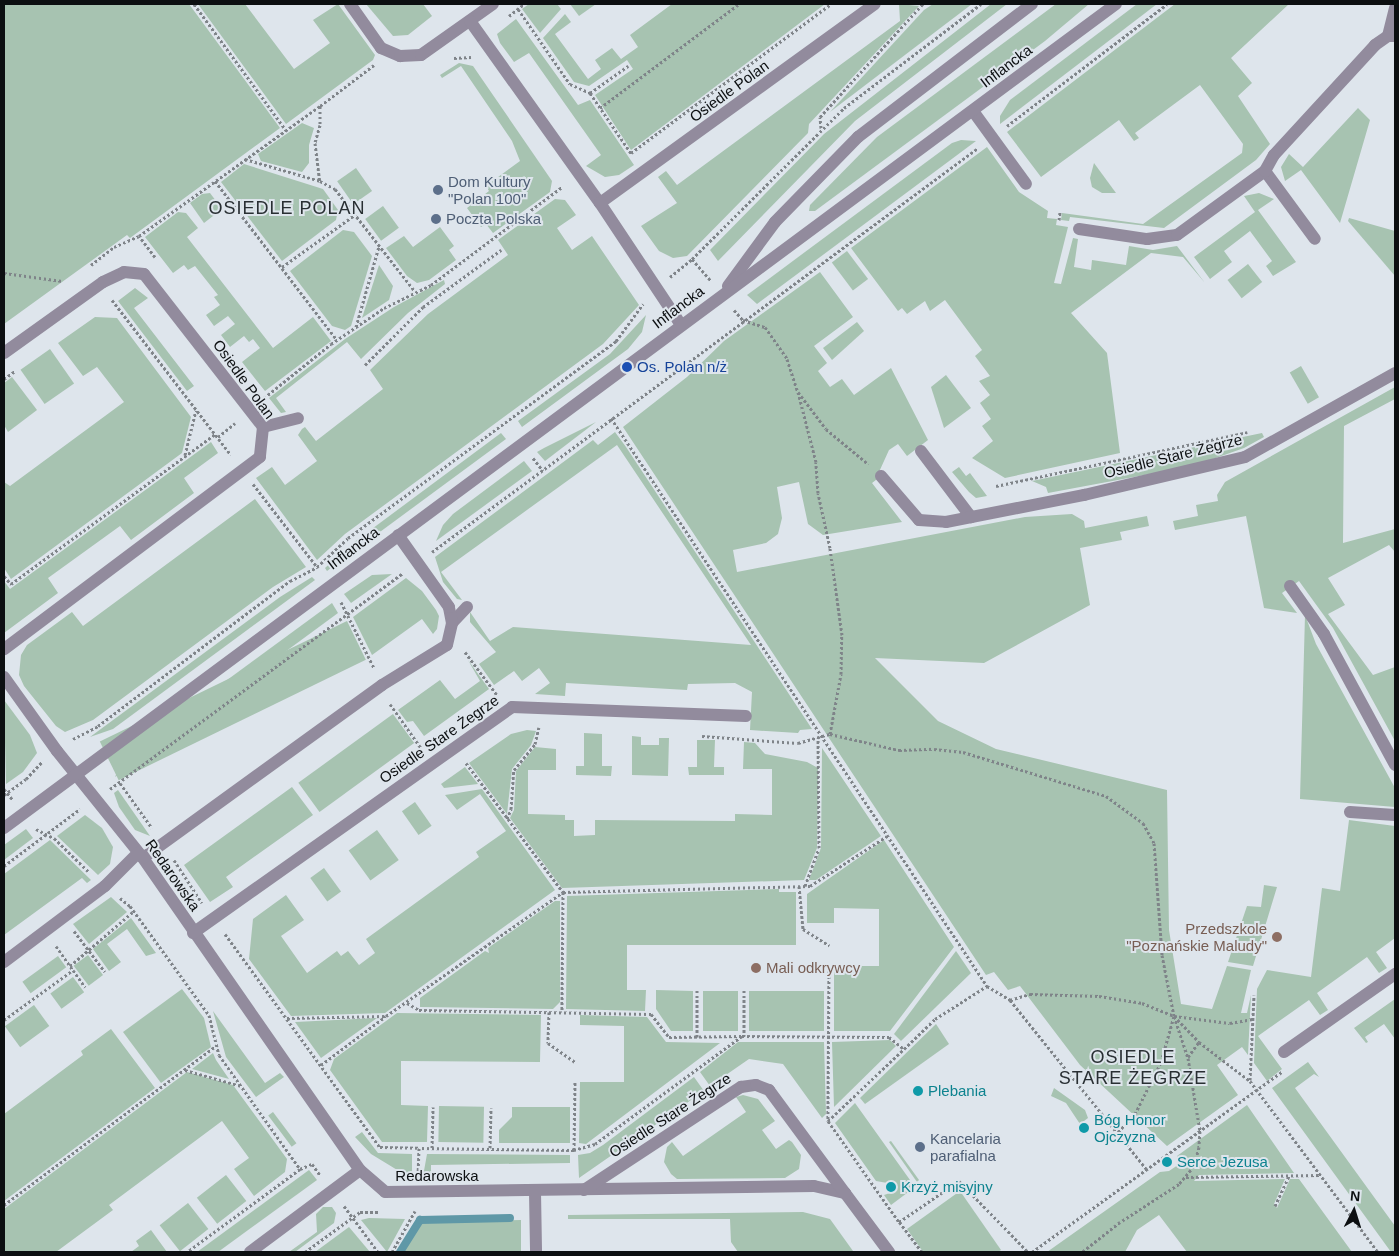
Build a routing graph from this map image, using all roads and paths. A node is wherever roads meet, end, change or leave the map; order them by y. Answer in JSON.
{"nodes":[{"id":1,"x":194,"y":4,"type":"edge"},
{"id":2,"x":350,"y":4,"type":"edge"},
{"id":3,"x":493,"y":4,"type":"edge"},
{"id":4,"x":740,"y":4,"type":"edge"},
{"id":5,"x":831,"y":4,"type":"edge"},
{"id":6,"x":875,"y":4,"type":"edge"},
{"id":7,"x":923,"y":4,"type":"edge"},
{"id":8,"x":981,"y":4,"type":"edge"},
{"id":9,"x":1032,"y":4,"type":"edge"},
{"id":10,"x":1116,"y":4,"type":"edge"},
{"id":11,"x":1167,"y":4,"type":"edge"},
{"id":12,"x":518,"y":8,"type":"dead end"},
{"id":13,"x":1395,"y":8,"type":"edge"},
{"id":14,"x":470,"y":21,"type":"junction"},
{"id":15,"x":1392,"y":36,"type":"edge"},
{"id":16,"x":440,"y":42,"type":"junction"},
{"id":17,"x":388,"y":53,"type":"junction"},
{"id":18,"x":475,"y":60,"type":"dead end"},
{"id":19,"x":628,"y":66,"type":"dead end"},
{"id":20,"x":590,"y":93,"type":"junction"},
{"id":21,"x":320,"y":106,"type":"junction"},
{"id":22,"x":600,"y":108,"type":"junction"},
{"id":23,"x":973,"y":111,"type":"junction"},
{"id":24,"x":821,"y":129,"type":"junction"},
{"id":25,"x":286,"y":130,"type":"junction"},
{"id":26,"x":992,"y":137,"type":"junction"},
{"id":27,"x":244,"y":159,"type":"junction"},
{"id":28,"x":1265,"y":171,"type":"junction"},
{"id":29,"x":557,"y":179,"type":"dead end"},
{"id":30,"x":320,"y":180,"type":"junction"},
{"id":31,"x":215,"y":181,"type":"junction"},
{"id":32,"x":1026,"y":184,"type":"dead end"},
{"id":33,"x":562,"y":187,"type":"junction"},
{"id":34,"x":568,"y":195,"type":"dead end"},
{"id":35,"x":600,"y":203,"type":"junction"},
{"id":36,"x":1060,"y":212,"type":"dead end"},
{"id":37,"x":356,"y":214,"type":"junction"},
{"id":38,"x":1059,"y":220,"type":"dead end"},
{"id":39,"x":1079,"y":229,"type":"dead end"},
{"id":40,"x":1315,"y":238,"type":"dead end"},
{"id":41,"x":379,"y":246,"type":"junction"},
{"id":42,"x":501,"y":250,"type":"dead end"},
{"id":43,"x":282,"y":267,"type":"junction"},
{"id":44,"x":4,"y":273,"type":"edge"},
{"id":45,"x":144,"y":274,"type":"junction"},
{"id":46,"x":62,"y":281,"type":"dead end"},
{"id":47,"x":656,"y":287,"type":"junction"},
{"id":48,"x":414,"y":290,"type":"junction"},
{"id":49,"x":722,"y":294,"type":"junction"},
{"id":50,"x":639,"y":297,"type":"dead end"},
{"id":51,"x":111,"y":299,"type":"dead end"},
{"id":52,"x":643,"y":304,"type":"junction"},
{"id":53,"x":744,"y":320,"type":"junction"},
{"id":54,"x":681,"y":325,"type":"junction"},
{"id":55,"x":356,"y":327,"type":"junction"},
{"id":56,"x":337,"y":340,"type":"junction"},
{"id":57,"x":4,"y":353,"type":"edge"},
{"id":58,"x":365,"y":365,"type":"dead end"},
{"id":59,"x":1395,"y":373,"type":"edge"},
{"id":60,"x":798,"y":392,"type":"junction"},
{"id":61,"x":197,"y":410,"type":"junction"},
{"id":62,"x":250,"y":411,"type":"junction"},
{"id":63,"x":298,"y":418,"type":"dead end"},
{"id":64,"x":611,"y":418,"type":"junction"},
{"id":65,"x":263,"y":427,"type":"junction"},
{"id":66,"x":1251,"y":431,"type":"dead end"},
{"id":67,"x":217,"y":435,"type":"junction"},
{"id":68,"x":921,"y":451,"type":"dead end"},
{"id":69,"x":185,"y":456,"type":"junction"},
{"id":70,"x":532,"y":456,"type":"dead end"},
{"id":71,"x":243,"y":471,"type":"junction"},
{"id":72,"x":543,"y":471,"type":"junction"},
{"id":73,"x":881,"y":476,"type":"joint"},
{"id":74,"x":996,"y":486,"type":"dead end"},
{"id":75,"x":971,"y":517,"type":"junction"},
{"id":76,"x":398,"y":535,"type":"junction"},
{"id":77,"x":417,"y":562,"type":"junction"},
{"id":78,"x":317,"y":567,"type":"junction"},
{"id":79,"x":4,"y":576,"type":"edge"},
{"id":80,"x":330,"y":586,"type":"junction"},
{"id":81,"x":1290,"y":586,"type":"dead end"},
{"id":82,"x":467,"y":607,"type":"dead end"},
{"id":83,"x":348,"y":613,"type":"junction"},
{"id":84,"x":452,"y":623,"type":"junction"},
{"id":85,"x":447,"y":645,"type":"junction"},
{"id":86,"x":4,"y":649,"type":"edge"},
{"id":87,"x":4,"y":677,"type":"edge"},
{"id":88,"x":382,"y":685,"type":"junction"},
{"id":89,"x":491,"y":687,"type":"dead end"},
{"id":90,"x":746,"y":716,"type":"dead end"},
{"id":91,"x":532,"y":726,"type":"dead end"},
{"id":92,"x":830,"y":734,"type":"junction"},
{"id":93,"x":699,"y":736,"type":"dead end"},
{"id":94,"x":823,"y":737,"type":"junction"},
{"id":95,"x":818,"y":738,"type":"junction"},
{"id":96,"x":416,"y":741,"type":"dead end"},
{"id":97,"x":456,"y":747,"type":"junction"},
{"id":98,"x":57,"y":751,"type":"junction"},
{"id":99,"x":473,"y":757,"type":"dead end"},
{"id":100,"x":466,"y":762,"type":"junction"},
{"id":101,"x":1395,"y":765,"type":"edge"},
{"id":102,"x":458,"y":768,"type":"dead end"},
{"id":103,"x":76,"y":775,"type":"junction"},
{"id":104,"x":120,"y":783,"type":"junction"},
{"id":105,"x":4,"y":789,"type":"edge"},
{"id":106,"x":5,"y":793,"type":"edge"},
{"id":107,"x":96,"y":797,"type":"junction"},
{"id":108,"x":1350,"y":812,"type":"dead end"},
{"id":109,"x":22,"y":813,"type":"junction"},
{"id":110,"x":1395,"y":815,"type":"edge"},
{"id":111,"x":507,"y":819,"type":"junction"},
{"id":112,"x":4,"y":828,"type":"edge"},
{"id":113,"x":48,"y":834,"type":"junction"},
{"id":114,"x":887,"y":836,"type":"junction"},
{"id":115,"x":163,"y":844,"type":"junction"},
{"id":116,"x":141,"y":856,"type":"junction"},
{"id":117,"x":4,"y":866,"type":"edge"},
{"id":118,"x":105,"y":886,"type":"junction"},
{"id":119,"x":800,"y":886,"type":"junction"},
{"id":120,"x":805,"y":886,"type":"junction"},
{"id":121,"x":563,"y":892,"type":"junction"},
{"id":122,"x":134,"y":911,"type":"junction"},
{"id":123,"x":213,"y":919,"type":"junction"},
{"id":124,"x":71,"y":927,"type":"dead end"},
{"id":125,"x":232,"y":928,"type":"dead end"},
{"id":126,"x":193,"y":932,"type":"junction"},
{"id":127,"x":224,"y":934,"type":"junction"},
{"id":128,"x":52,"y":940,"type":"dead end"},
{"id":129,"x":829,"y":945,"type":"dead end"},
{"id":130,"x":88,"y":949,"type":"junction"},
{"id":131,"x":4,"y":962,"type":"edge"},
{"id":132,"x":70,"y":966,"type":"junction"},
{"id":133,"x":829,"y":966,"type":"dead end"},
{"id":134,"x":73,"y":970,"type":"junction"},
{"id":135,"x":105,"y":972,"type":"dead end"},
{"id":136,"x":1395,"y":974,"type":"edge"},
{"id":137,"x":987,"y":986,"type":"junction"},
{"id":138,"x":85,"y":987,"type":"dead end"},
{"id":139,"x":697,"y":990,"type":"dead end"},
{"id":140,"x":744,"y":990,"type":"dead end"},
{"id":141,"x":1254,"y":995,"type":"dead end"},
{"id":142,"x":1010,"y":1000,"type":"junction"},
{"id":143,"x":407,"y":1003,"type":"junction"},
{"id":144,"x":549,"y":1012,"type":"junction"},
{"id":145,"x":562,"y":1012,"type":"junction"},
{"id":146,"x":386,"y":1016,"type":"junction"},
{"id":147,"x":1174,"y":1016,"type":"junction"},
{"id":148,"x":287,"y":1018,"type":"junction"},
{"id":149,"x":1253,"y":1019,"type":"junction"},
{"id":150,"x":4,"y":1020,"type":"edge"},
{"id":151,"x":743,"y":1036,"type":"junction"},
{"id":152,"x":698,"y":1037,"type":"junction"},
{"id":153,"x":829,"y":1037,"type":"junction"},
{"id":154,"x":1199,"y":1042,"type":"junction"},
{"id":155,"x":217,"y":1045,"type":"junction"},
{"id":156,"x":904,"y":1049,"type":"junction"},
{"id":157,"x":1284,"y":1052,"type":"dead end"},
{"id":158,"x":1188,"y":1058,"type":"junction"},
{"id":159,"x":575,"y":1062,"type":"dead end"},
{"id":160,"x":321,"y":1064,"type":"junction"},
{"id":161,"x":184,"y":1070,"type":"junction"},
{"id":162,"x":1250,"y":1081,"type":"junction"},
{"id":163,"x":575,"y":1082,"type":"dead end"},
{"id":164,"x":241,"y":1086,"type":"junction"},
{"id":165,"x":1256,"y":1090,"type":"junction"},
{"id":166,"x":433,"y":1107,"type":"dead end"},
{"id":167,"x":491,"y":1108,"type":"dead end"},
{"id":168,"x":828,"y":1121,"type":"junction"},
{"id":169,"x":1200,"y":1131,"type":"junction"},
{"id":170,"x":1118,"y":1132,"type":"junction"},
{"id":171,"x":419,"y":1148,"type":"junction"},
{"id":172,"x":432,"y":1148,"type":"junction"},
{"id":173,"x":490,"y":1148,"type":"junction"},
{"id":174,"x":574,"y":1150,"type":"junction"},
{"id":175,"x":360,"y":1170,"type":"junction"},
{"id":176,"x":1147,"y":1170,"type":"junction"},
{"id":177,"x":1320,"y":1175,"type":"junction"},
{"id":178,"x":1289,"y":1176,"type":"junction"},
{"id":179,"x":1186,"y":1177,"type":"junction"},
{"id":180,"x":584,"y":1190,"type":"junction"},
{"id":181,"x":417,"y":1192,"type":"junction"},
{"id":182,"x":535,"y":1192,"type":"junction"},
{"id":183,"x":845,"y":1193,"type":"junction"},
{"id":184,"x":4,"y":1205,"type":"edge"},
{"id":185,"x":1275,"y":1206,"type":"dead end"},
{"id":186,"x":352,"y":1217,"type":"dead end"},
{"id":187,"x":899,"y":1222,"type":"junction"},
{"id":188,"x":187,"y":1252,"type":"edge"},
{"id":189,"x":250,"y":1252,"type":"edge"},
{"id":190,"x":305,"y":1252,"type":"edge"},
{"id":191,"x":392,"y":1252,"type":"edge"},
{"id":192,"x":536,"y":1252,"type":"edge"},
{"id":193,"x":889,"y":1252,"type":"edge"},
{"id":194,"x":922,"y":1252,"type":"edge"},
{"id":195,"x":1028,"y":1252,"type":"edge"},
{"id":196,"x":1032,"y":1252,"type":"edge"},
{"id":197,"x":1082,"y":1252,"type":"edge"},
{"id":198,"x":1378,"y":1252,"type":"edge"}],
"edges":[{"from":1,"to":25,"type":"path"},
{"from":2,"to":17,"type":"street"},
{"from":3,"to":14,"type":"street"},
{"from":4,"to":22,"type":"path"},
{"from":5,"to":22,"type":"path"},
{"from":6,"to":35,"type":"street","name":"Osiedle Polan"},
{"from":7,"to":24,"type":"path"},
{"from":8,"to":24,"type":"path"},
{"from":9,"to":49,"type":"street","name":"Inflancka"},
{"from":10,"to":23,"type":"street","name":"Inflancka"},
{"from":11,"to":26,"type":"path"},
{"from":12,"to":20,"type":"path"},
{"from":13,"to":15,"type":"street"},
{"from":14,"to":16,"type":"street"},
{"from":14,"to":35,"type":"street"},
{"from":15,"to":28,"type":"street"},
{"from":16,"to":17,"type":"street"},
{"from":16,"to":18,"type":"path"},
{"from":17,"to":21,"type":"path"},
{"from":19,"to":20,"type":"path"},
{"from":20,"to":22,"type":"path"},
{"from":21,"to":25,"type":"path"},
{"from":21,"to":30,"type":"path"},
{"from":23,"to":26,"type":"street"},
{"from":23,"to":49,"type":"street","name":"Inflancka"},
{"from":24,"to":47,"type":"path"},
{"from":25,"to":27,"type":"path"},
{"from":26,"to":32,"type":"street"},
{"from":26,"to":53,"type":"path"},
{"from":27,"to":30,"type":"path"},
{"from":27,"to":31,"type":"path"},
{"from":28,"to":39,"type":"street"},
{"from":28,"to":40,"type":"street"},
{"from":29,"to":33,"type":"path"},
{"from":30,"to":37,"type":"path"},
{"from":31,"to":43,"type":"path"},
{"from":31,"to":45,"type":"path"},
{"from":33,"to":34,"type":"path"},
{"from":33,"to":48,"type":"path"},
{"from":35,"to":47,"type":"street"},
{"from":36,"to":38,"type":"path"},
{"from":37,"to":41,"type":"path"},
{"from":37,"to":43,"type":"path"},
{"from":41,"to":48,"type":"path"},
{"from":41,"to":55,"type":"path"},
{"from":42,"to":58,"type":"path"},
{"from":43,"to":56,"type":"path"},
{"from":44,"to":46,"type":"path"},
{"from":45,"to":57,"type":"street"},
{"from":45,"to":62,"type":"street","name":"Osiedle Polan"},
{"from":47,"to":52,"type":"path"},
{"from":47,"to":54,"type":"street"},
{"from":48,"to":55,"type":"path"},
{"from":49,"to":54,"type":"street","name":"Inflancka"},
{"from":50,"to":52,"type":"path"},
{"from":51,"to":61,"type":"path"},
{"from":52,"to":78,"type":"path"},
{"from":53,"to":60,"type":"path"},
{"from":53,"to":64,"type":"path"},
{"from":54,"to":76,"type":"street","name":"Inflancka"},
{"from":55,"to":56,"type":"path"},
{"from":56,"to":62,"type":"path"},
{"from":59,"to":75,"type":"street","name":"Osiedle Stare Żegrze"},
{"from":60,"to":73,"type":"path"},
{"from":60,"to":92,"type":"path"},
{"from":61,"to":67,"type":"path"},
{"from":61,"to":69,"type":"path"},
{"from":62,"to":65,"type":"street","name":"Osiedle Polan"},
{"from":62,"to":67,"type":"path"},
{"from":63,"to":65,"type":"street"},
{"from":64,"to":72,"type":"path"},
{"from":64,"to":94,"type":"path"},
{"from":65,"to":71,"type":"street","name":"Osiedle Polan"},
{"from":66,"to":74,"type":"path"},
{"from":67,"to":69,"type":"path"},
{"from":67,"to":71,"type":"path"},
{"from":68,"to":75,"type":"street"},
{"from":69,"to":79,"type":"path"},
{"from":70,"to":72,"type":"path"},
{"from":71,"to":78,"type":"path"},
{"from":71,"to":86,"type":"street","name":"Osiedle Polan"},
{"from":72,"to":77,"type":"path"},
{"from":73,"to":75,"type":"street","name":"Osiedle Stare Żegrze"},
{"from":76,"to":77,"type":"street"},
{"from":76,"to":80,"type":"street","name":"Inflancka"},
{"from":77,"to":83,"type":"path"},
{"from":77,"to":84,"type":"street"},
{"from":78,"to":80,"type":"path"},
{"from":78,"to":98,"type":"path"},
{"from":80,"to":83,"type":"path"},
{"from":80,"to":103,"type":"street","name":"Inflancka"},
{"from":81,"to":101,"type":"street"},
{"from":82,"to":84,"type":"street"},
{"from":83,"to":88,"type":"path"},
{"from":83,"to":104,"type":"path"},
{"from":84,"to":85,"type":"street"},
{"from":85,"to":88,"type":"street"},
{"from":85,"to":89,"type":"path"},
{"from":87,"to":98,"type":"street"},
{"from":88,"to":96,"type":"path"},
{"from":88,"to":115,"type":"street"},
{"from":90,"to":97,"type":"street","name":"Osiedle Stare Żegrze"},
{"from":91,"to":111,"type":"path"},
{"from":92,"to":94,"type":"path"},
{"from":92,"to":147,"type":"path"},
{"from":93,"to":95,"type":"path"},
{"from":94,"to":95,"type":"path"},
{"from":94,"to":114,"type":"path"},
{"from":95,"to":120,"type":"path"},
{"from":97,"to":100,"type":"path"},
{"from":97,"to":123,"type":"street","name":"Osiedle Stare Żegrze"},
{"from":98,"to":103,"type":"street"},
{"from":98,"to":106,"type":"path"},
{"from":99,"to":100,"type":"path"},
{"from":100,"to":102,"type":"path"},
{"from":100,"to":111,"type":"path"},
{"from":103,"to":107,"type":"street","name":"Redarowska"},
{"from":103,"to":109,"type":"street","name":"Inflancka"},
{"from":104,"to":107,"type":"path"},
{"from":104,"to":115,"type":"path"},
{"from":105,"to":106,"type":"path"},
{"from":106,"to":109,"type":"path"},
{"from":107,"to":113,"type":"path"},
{"from":107,"to":116,"type":"street","name":"Redarowska"},
{"from":108,"to":110,"type":"street"},
{"from":109,"to":112,"type":"street","name":"Inflancka"},
{"from":109,"to":113,"type":"path"},
{"from":111,"to":121,"type":"path"},
{"from":113,"to":117,"type":"path"},
{"from":113,"to":118,"type":"path"},
{"from":114,"to":120,"type":"path"},
{"from":114,"to":137,"type":"path"},
{"from":115,"to":116,"type":"street"},
{"from":115,"to":123,"type":"path"},
{"from":116,"to":118,"type":"street"},
{"from":116,"to":126,"type":"street","name":"Redarowska"},
{"from":118,"to":122,"type":"path"},
{"from":118,"to":131,"type":"street"},
{"from":119,"to":120,"type":"path"},
{"from":119,"to":121,"type":"path"},
{"from":119,"to":129,"type":"path"},
{"from":121,"to":143,"type":"path"},
{"from":121,"to":145,"type":"path"},
{"from":122,"to":130,"type":"path"},
{"from":122,"to":155,"type":"path"},
{"from":123,"to":126,"type":"street","name":"Osiedle Stare Żegrze"},
{"from":123,"to":127,"type":"path"},
{"from":124,"to":130,"type":"path"},
{"from":125,"to":127,"type":"path"},
{"from":126,"to":175,"type":"street","name":"Redarowska"},
{"from":127,"to":148,"type":"path"},
{"from":128,"to":132,"type":"path"},
{"from":130,"to":132,"type":"path"},
{"from":130,"to":135,"type":"path"},
{"from":132,"to":134,"type":"path"},
{"from":133,"to":153,"type":"path"},
{"from":134,"to":138,"type":"path"},
{"from":134,"to":150,"type":"path"},
{"from":136,"to":157,"type":"street"},
{"from":137,"to":142,"type":"path"},
{"from":137,"to":156,"type":"path"},
{"from":139,"to":152,"type":"path"},
{"from":140,"to":151,"type":"path"},
{"from":141,"to":149,"type":"path"},
{"from":142,"to":147,"type":"path"},
{"from":142,"to":170,"type":"path"},
{"from":143,"to":144,"type":"path"},
{"from":143,"to":146,"type":"path"},
{"from":144,"to":145,"type":"path"},
{"from":144,"to":159,"type":"path"},
{"from":145,"to":152,"type":"path"},
{"from":146,"to":148,"type":"path"},
{"from":146,"to":160,"type":"path"},
{"from":147,"to":149,"type":"path"},
{"from":147,"to":154,"type":"path"},
{"from":147,"to":158,"type":"path"},
{"from":147,"to":170,"type":"path"},
{"from":148,"to":160,"type":"path"},
{"from":149,"to":162,"type":"path"},
{"from":151,"to":152,"type":"path"},
{"from":151,"to":153,"type":"path"},
{"from":151,"to":174,"type":"path"},
{"from":153,"to":156,"type":"path"},
{"from":153,"to":168,"type":"path"},
{"from":154,"to":158,"type":"path"},
{"from":154,"to":162,"type":"path"},
{"from":155,"to":161,"type":"path"},
{"from":155,"to":164,"type":"path"},
{"from":156,"to":168,"type":"path"},
{"from":158,"to":169,"type":"path"},
{"from":160,"to":171,"type":"path"},
{"from":161,"to":164,"type":"path"},
{"from":161,"to":184,"type":"path"},
{"from":162,"to":165,"type":"path"},
{"from":163,"to":174,"type":"path"},
{"from":164,"to":188,"type":"path"},
{"from":165,"to":169,"type":"path"},
{"from":165,"to":177,"type":"path"},
{"from":166,"to":172,"type":"path"},
{"from":167,"to":173,"type":"path"},
{"from":168,"to":187,"type":"path"},
{"from":169,"to":176,"type":"path"},
{"from":169,"to":179,"type":"path"},
{"from":170,"to":176,"type":"path"},
{"from":171,"to":172,"type":"path"},
{"from":171,"to":181,"type":"path"},
{"from":172,"to":173,"type":"path"},
{"from":173,"to":174,"type":"path"},
{"from":175,"to":181,"type":"street","name":"Redarowska"},
{"from":175,"to":189,"type":"street"},
{"from":176,"to":196,"type":"path"},
{"from":177,"to":178,"type":"path"},
{"from":177,"to":198,"type":"path"},
{"from":178,"to":179,"type":"path"},
{"from":178,"to":185,"type":"path"},
{"from":179,"to":197,"type":"path"},
{"from":180,"to":182,"type":"street","name":"Redarowska"},
{"from":180,"to":183,"type":"street","name":"Redarowska"},
{"from":180,"to":183,"type":"street","name":"Osiedle Stare Żegrze"},
{"from":181,"to":182,"type":"street","name":"Redarowska"},
{"from":181,"to":191,"type":"path"},
{"from":182,"to":192,"type":"street"},
{"from":183,"to":193,"type":"street"},
{"from":186,"to":190,"type":"path"},
{"from":187,"to":194,"type":"path"},
{"from":187,"to":195,"type":"path"}]}
